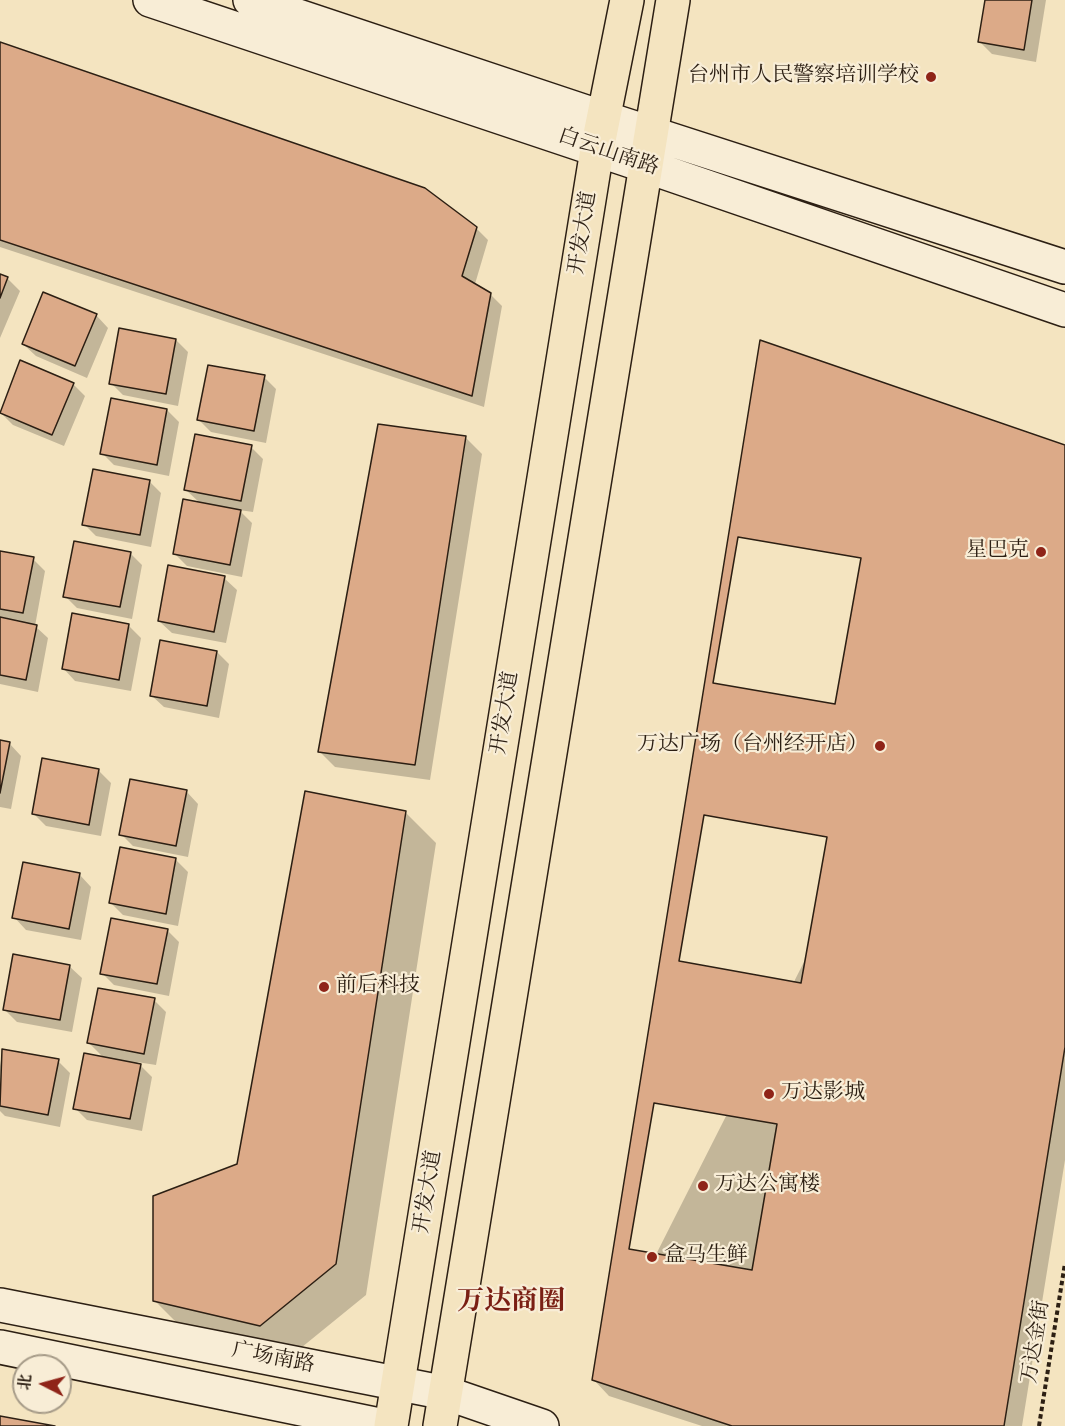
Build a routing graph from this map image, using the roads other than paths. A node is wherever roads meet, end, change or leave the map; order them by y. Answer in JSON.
{"nodes":[{"id":1,"x":150,"y":0,"type":"edge"},
{"id":2,"x":250,"y":0,"type":"edge"},
{"id":3,"x":627,"y":0,"type":"edge"},
{"id":4,"x":673,"y":0,"type":"edge"},
{"id":5,"x":600,"y":134,"type":"junction"},
{"id":6,"x":651,"y":134,"type":"junction"},
{"id":7,"x":646,"y":166,"type":"junction"},
{"id":8,"x":1065,"y":267,"type":"edge"},
{"id":9,"x":1065,"y":310,"type":"edge"},
{"id":10,"x":0,"y":1305,"type":"edge"},
{"id":11,"x":0,"y":1347,"type":"edge"},
{"id":12,"x":398,"y":1384,"type":"junction"},
{"id":13,"x":446,"y":1393,"type":"junction"},
{"id":14,"x":384,"y":1426,"type":"edge"},
{"id":15,"x":391,"y":1426,"type":"edge"},
{"id":16,"x":440,"y":1426,"type":"edge"},
{"id":17,"x":542,"y":1426,"type":"edge"}],
"edges":[{"from":1,"to":5,"type":"main road","name":"白云山南路"},
{"from":2,"to":5,"type":"main road","name":"白云山南路"},
{"from":3,"to":5,"type":"main road","name":"开发大道"},
{"from":4,"to":6,"type":"main road"},
{"from":5,"to":6,"type":"main road","name":"白云山南路"},
{"from":5,"to":7,"type":"main road","name":"白云山南路"},
{"from":5,"to":12,"type":"main road","name":"开发大道"},
{"from":6,"to":7,"type":"main road"},
{"from":6,"to":8,"type":"main road","name":"白云山南路"},
{"from":7,"to":9,"type":"main road","name":"白云山南路"},
{"from":7,"to":13,"type":"main road"},
{"from":10,"to":12,"type":"main road","name":"广场南路"},
{"from":11,"to":14,"type":"main road","name":"广场南路"},
{"from":12,"to":13,"type":"main road","name":"广场南路"},
{"from":12,"to":15,"type":"main road","name":"开发大道"},
{"from":13,"to":16,"type":"main road"},
{"from":13,"to":17,"type":"main road","name":"广场南路"}]}
